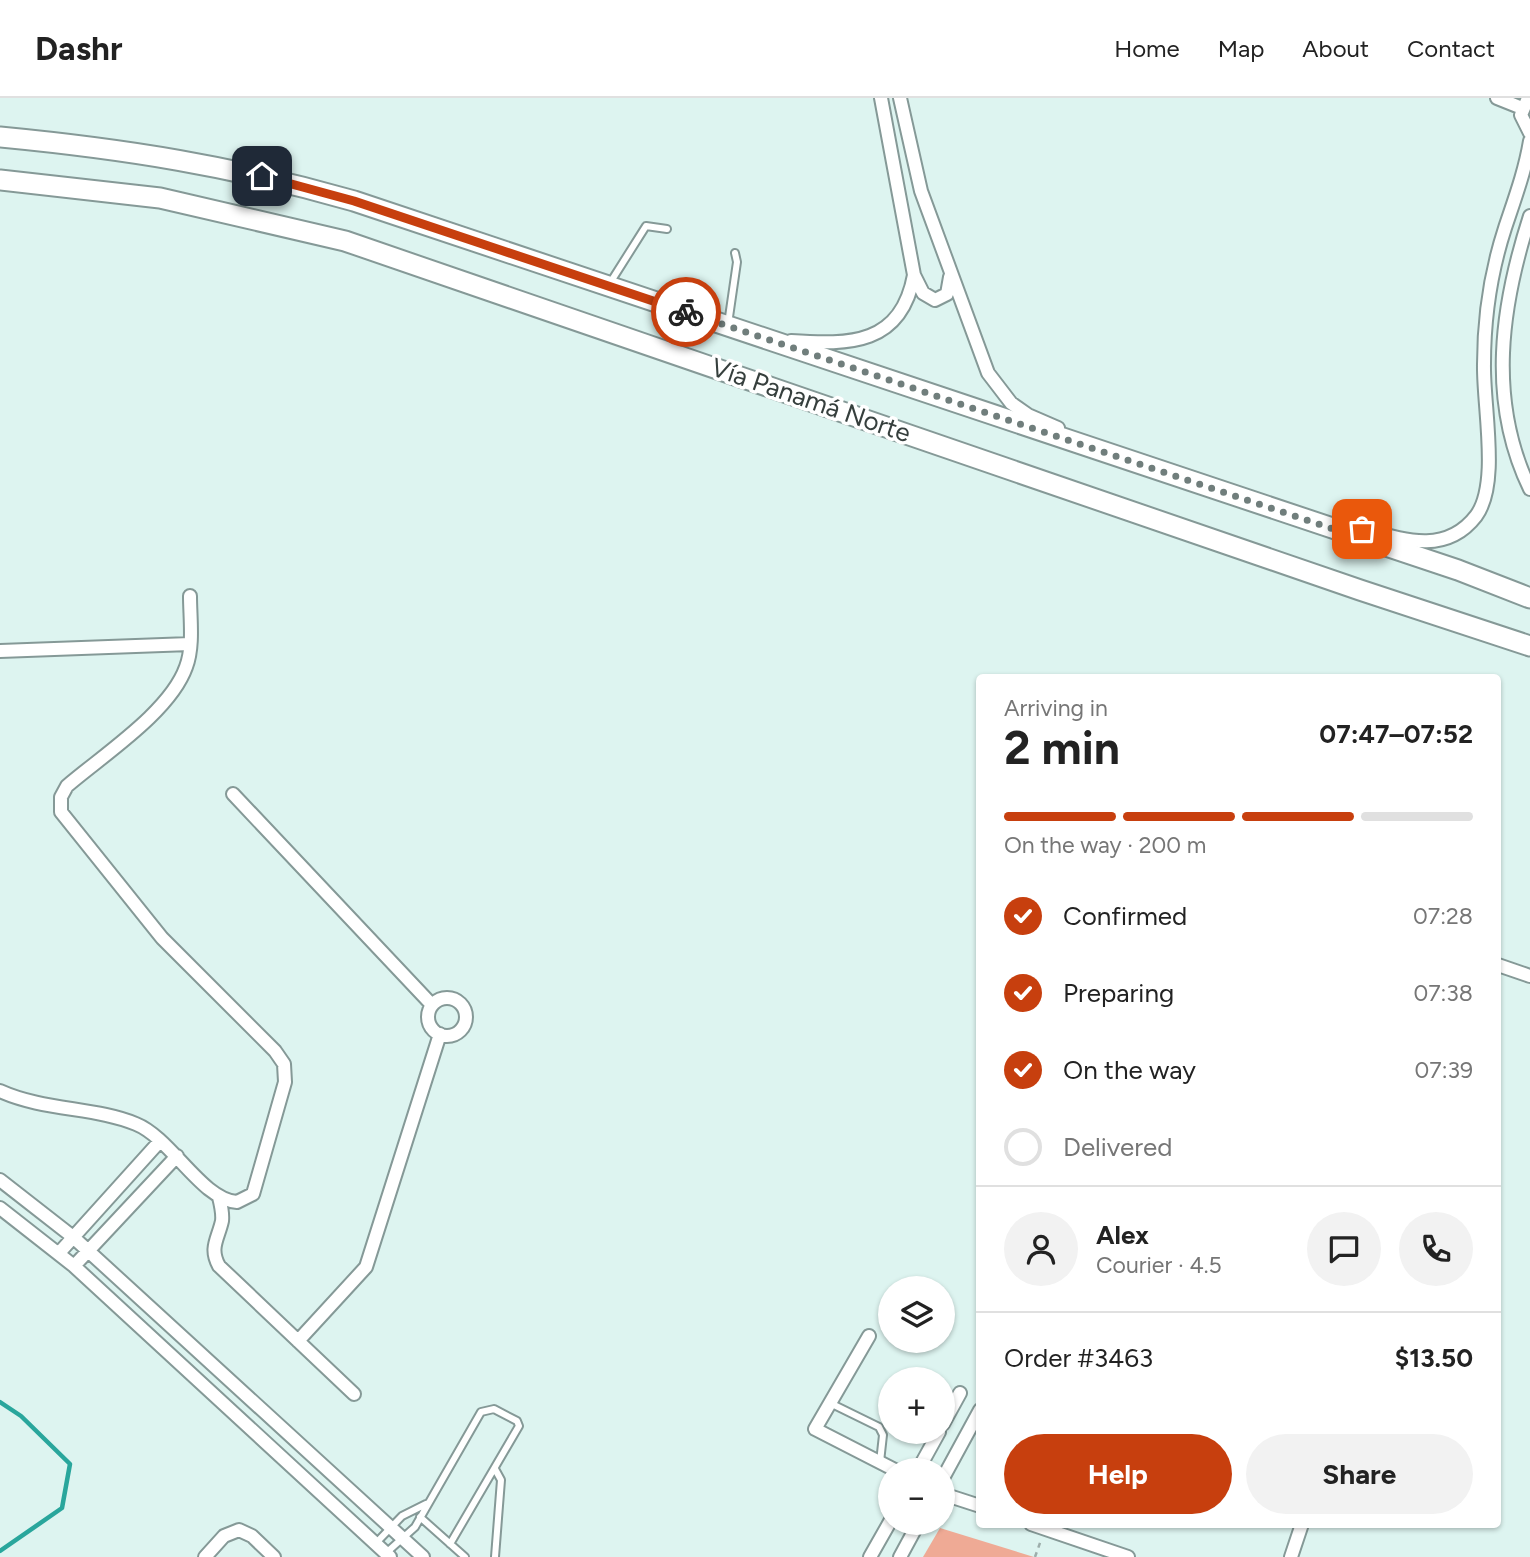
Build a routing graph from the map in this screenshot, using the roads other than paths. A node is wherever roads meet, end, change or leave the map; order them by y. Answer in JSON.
{"nodes":[{"id":1,"x":881,"y":98,"type":"edge"},
{"id":2,"x":900,"y":98,"type":"edge"},
{"id":3,"x":1497,"y":98,"type":"edge"},
{"id":4,"x":1525,"y":103,"type":"edge"},
{"id":5,"x":1530,"y":132,"type":"edge"},
{"id":6,"x":0,"y":137,"type":"edge"},
{"id":7,"x":1530,"y":141,"type":"edge"},
{"id":8,"x":0,"y":180,"type":"edge"},
{"id":9,"x":1530,"y":216,"type":"edge"},
{"id":10,"x":667,"y":229,"type":"dead end"},
{"id":11,"x":735,"y":253,"type":"dead end"},
{"id":12,"x":950,"y":269,"type":"junction"},
{"id":13,"x":914,"y":275,"type":"junction"},
{"id":14,"x":608,"y":287,"type":"junction"},
{"id":15,"x":727,"y":326,"type":"junction"},
{"id":16,"x":770,"y":340,"type":"junction"},
{"id":17,"x":1070,"y":440,"type":"junction"},
{"id":18,"x":1530,"y":489,"type":"edge"},
{"id":19,"x":1342,"y":532,"type":"junction"},
{"id":20,"x":190,"y":596,"type":"dead end"},
{"id":21,"x":1530,"y":598,"type":"edge"},
{"id":22,"x":190,"y":643,"type":"junction"},
{"id":23,"x":1530,"y":646,"type":"edge"},
{"id":24,"x":0,"y":651,"type":"edge"},
{"id":25,"x":233,"y":794,"type":"dead end"},
{"id":26,"x":1501,"y":966,"type":"edge"},
{"id":27,"x":1530,"y":976,"type":"edge"},
{"id":28,"x":432,"y":1005,"type":"junction"},
{"id":29,"x":440,"y":1034,"type":"junction"},
{"id":30,"x":0,"y":1091,"type":"edge"},
{"id":31,"x":160,"y":1141,"type":"junction"},
{"id":32,"x":177,"y":1156,"type":"junction"},
{"id":33,"x":0,"y":1180,"type":"edge"},
{"id":34,"x":219,"y":1197,"type":"junction"},
{"id":35,"x":0,"y":1208,"type":"edge"},
{"id":36,"x":73,"y":1237,"type":"junction"},
{"id":37,"x":88,"y":1251,"type":"junction"},
{"id":38,"x":59,"y":1253,"type":"junction"},
{"id":39,"x":74,"y":1266,"type":"junction"},
{"id":40,"x":869,"y":1336,"type":"dead end"},
{"id":41,"x":298,"y":1341,"type":"junction"},
{"id":42,"x":960,"y":1393,"type":"dead end"},
{"id":43,"x":354,"y":1394,"type":"dead end"},
{"id":44,"x":955,"y":1402,"type":"edge"},
{"id":45,"x":830,"y":1403,"type":"junction"},
{"id":46,"x":976,"y":1417,"type":"edge"},
{"id":47,"x":880,"y":1458,"type":"edge"},
{"id":48,"x":954,"y":1458,"type":"edge"},
{"id":49,"x":878,"y":1461,"type":"edge"},
{"id":50,"x":495,"y":1469,"type":"junction"},
{"id":51,"x":955,"y":1498,"type":"edge"},
{"id":52,"x":427,"y":1503,"type":"junction"},
{"id":53,"x":976,"y":1505,"type":"edge"},
{"id":54,"x":420,"y":1517,"type":"junction"},
{"id":55,"x":391,"y":1527,"type":"junction"},
{"id":56,"x":1041,"y":1528,"type":"edge"},
{"id":57,"x":1301,"y":1528,"type":"edge"},
{"id":58,"x":882,"y":1535,"type":"edge"},
{"id":59,"x":912,"y":1535,"type":"edge"},
{"id":60,"x":403,"y":1538,"type":"junction"},
{"id":61,"x":376,"y":1543,"type":"junction"},
{"id":62,"x":450,"y":1544,"type":"junction"},
{"id":63,"x":388,"y":1555,"type":"edge"},
{"id":64,"x":205,"y":1557,"type":"edge"},
{"id":65,"x":274,"y":1557,"type":"edge"},
{"id":66,"x":423,"y":1557,"type":"edge"},
{"id":67,"x":465,"y":1557,"type":"edge"},
{"id":68,"x":495,"y":1557,"type":"edge"},
{"id":69,"x":870,"y":1557,"type":"edge"},
{"id":70,"x":900,"y":1557,"type":"edge"},
{"id":71,"x":1128,"y":1557,"type":"edge"},
{"id":72,"x":1291,"y":1557,"type":"edge"}],
"edges":[{"from":1,"to":13,"type":"street"},
{"from":2,"to":12,"type":"street"},
{"from":3,"to":4,"type":"street"},
{"from":4,"to":5,"type":"street"},
{"from":6,"to":14,"type":"main road","name":"Vía Panamá Norte"},
{"from":7,"to":19,"type":"street"},
{"from":8,"to":23,"type":"main road","name":"Vía Panamá Norte"},
{"from":9,"to":18,"type":"street"},
{"from":10,"to":14,"type":"lane"},
{"from":11,"to":15,"type":"lane"},
{"from":12,"to":13,"type":"street"},
{"from":12,"to":17,"type":"street"},
{"from":13,"to":16,"type":"street"},
{"from":14,"to":15,"type":"main road","name":"Vía Panamá Norte"},
{"from":15,"to":16,"type":"main road","name":"Vía Panamá Norte"},
{"from":16,"to":17,"type":"main road","name":"Vía Panamá Norte"},
{"from":17,"to":19,"type":"main road","name":"Vía Panamá Norte"},
{"from":19,"to":21,"type":"main road","name":"Vía Panamá Norte"},
{"from":20,"to":22,"type":"street"},
{"from":22,"to":24,"type":"street"},
{"from":22,"to":34,"type":"street"},
{"from":25,"to":28,"type":"street"},
{"from":26,"to":27,"type":"street"},
{"from":28,"to":29,"type":"street"},
{"from":28,"to":29,"type":"street"},
{"from":29,"to":41,"type":"street"},
{"from":30,"to":31,"type":"street"},
{"from":31,"to":32,"type":"street"},
{"from":31,"to":36,"type":"street"},
{"from":32,"to":34,"type":"street"},
{"from":32,"to":37,"type":"street"},
{"from":33,"to":36,"type":"street"},
{"from":34,"to":41,"type":"street"},
{"from":35,"to":38,"type":"street"},
{"from":36,"to":37,"type":"street"},
{"from":36,"to":38,"type":"street"},
{"from":37,"to":39,"type":"street"},
{"from":37,"to":55,"type":"street"},
{"from":38,"to":39,"type":"street"},
{"from":39,"to":61,"type":"street"},
{"from":40,"to":45,"type":"street"},
{"from":41,"to":43,"type":"street"},
{"from":42,"to":44,"type":"street"},
{"from":45,"to":47,"type":"lane"},
{"from":45,"to":49,"type":"street"},
{"from":46,"to":48,"type":"street"},
{"from":50,"to":52,"type":"lane"},
{"from":50,"to":62,"type":"lane"},
{"from":50,"to":68,"type":"lane"},
{"from":51,"to":53,"type":"street"},
{"from":52,"to":54,"type":"lane"},
{"from":52,"to":55,"type":"lane"},
{"from":54,"to":60,"type":"lane"},
{"from":54,"to":62,"type":"lane"},
{"from":55,"to":60,"type":"street"},
{"from":55,"to":61,"type":"lane"},
{"from":56,"to":71,"type":"street"},
{"from":57,"to":72,"type":"street"},
{"from":58,"to":69,"type":"street"},
{"from":59,"to":70,"type":"street"},
{"from":60,"to":63,"type":"lane"},
{"from":60,"to":66,"type":"street"},
{"from":61,"to":63,"type":"street"},
{"from":62,"to":67,"type":"lane"},
{"from":64,"to":65,"type":"street"}]}
